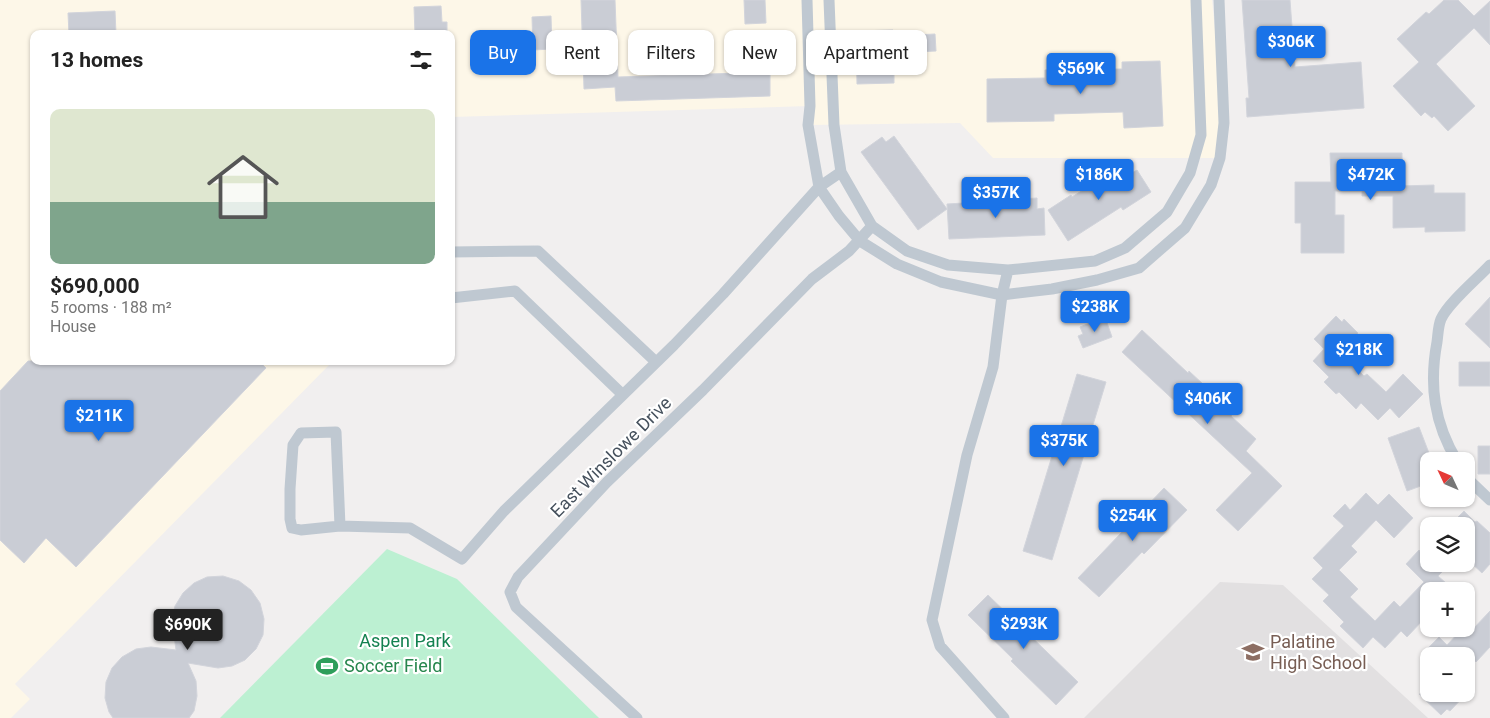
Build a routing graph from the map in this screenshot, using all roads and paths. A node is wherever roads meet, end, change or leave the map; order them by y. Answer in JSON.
{"nodes":[{"id":1,"x":807,"y":0,"type":"edge"},
{"id":2,"x":829,"y":0,"type":"edge"},
{"id":3,"x":1196,"y":0,"type":"edge"},
{"id":4,"x":1218,"y":0,"type":"edge"},
{"id":5,"x":1201,"y":135,"type":"junction"},
{"id":6,"x":1222,"y":137,"type":"junction"},
{"id":7,"x":841,"y":172,"type":"junction"},
{"id":8,"x":819,"y":187,"type":"junction"},
{"id":9,"x":872,"y":226,"type":"junction"},
{"id":10,"x":860,"y":241,"type":"junction"},
{"id":11,"x":455,"y":252,"type":"edge"},
{"id":12,"x":1490,"y":265,"type":"edge"},
{"id":13,"x":1008,"y":270,"type":"junction"},
{"id":14,"x":1002,"y":295,"type":"junction"},
{"id":15,"x":455,"y":298,"type":"edge"},
{"id":16,"x":656,"y":362,"type":"junction"},
{"id":17,"x":623,"y":394,"type":"junction"},
{"id":18,"x":1452,"y":452,"type":"edge"},
{"id":19,"x":1475,"y":484,"type":"edge"},
{"id":20,"x":1490,"y":500,"type":"edge"},
{"id":21,"x":340,"y":526,"type":"junction"},
{"id":22,"x":637,"y":718,"type":"edge"},
{"id":23,"x":1004,"y":718,"type":"edge"}],
"edges":[{"from":1,"to":8,"type":"street"},
{"from":2,"to":7,"type":"street"},
{"from":3,"to":5,"type":"street"},
{"from":4,"to":6,"type":"street"},
{"from":5,"to":6,"type":"street"},
{"from":5,"to":13,"type":"street"},
{"from":6,"to":14,"type":"street"},
{"from":7,"to":8,"type":"street","name":"East Winslowe Drive"},
{"from":7,"to":9,"type":"street"},
{"from":8,"to":10,"type":"street"},
{"from":8,"to":16,"type":"street","name":"East Winslowe Drive"},
{"from":9,"to":10,"type":"street","name":"East Winslowe Drive"},
{"from":9,"to":13,"type":"street"},
{"from":10,"to":14,"type":"street"},
{"from":10,"to":22,"type":"street","name":"East Winslowe Drive"},
{"from":11,"to":16,"type":"street"},
{"from":12,"to":18,"type":"street"},
{"from":13,"to":14,"type":"street"},
{"from":14,"to":23,"type":"street"},
{"from":15,"to":17,"type":"street","name":"East Winslowe Drive"},
{"from":16,"to":17,"type":"street","name":"East Winslowe Drive"},
{"from":17,"to":21,"type":"street","name":"East Winslowe Drive"},
{"from":19,"to":20,"type":"street"},
{"from":21,"to":21,"type":"street"}]}
